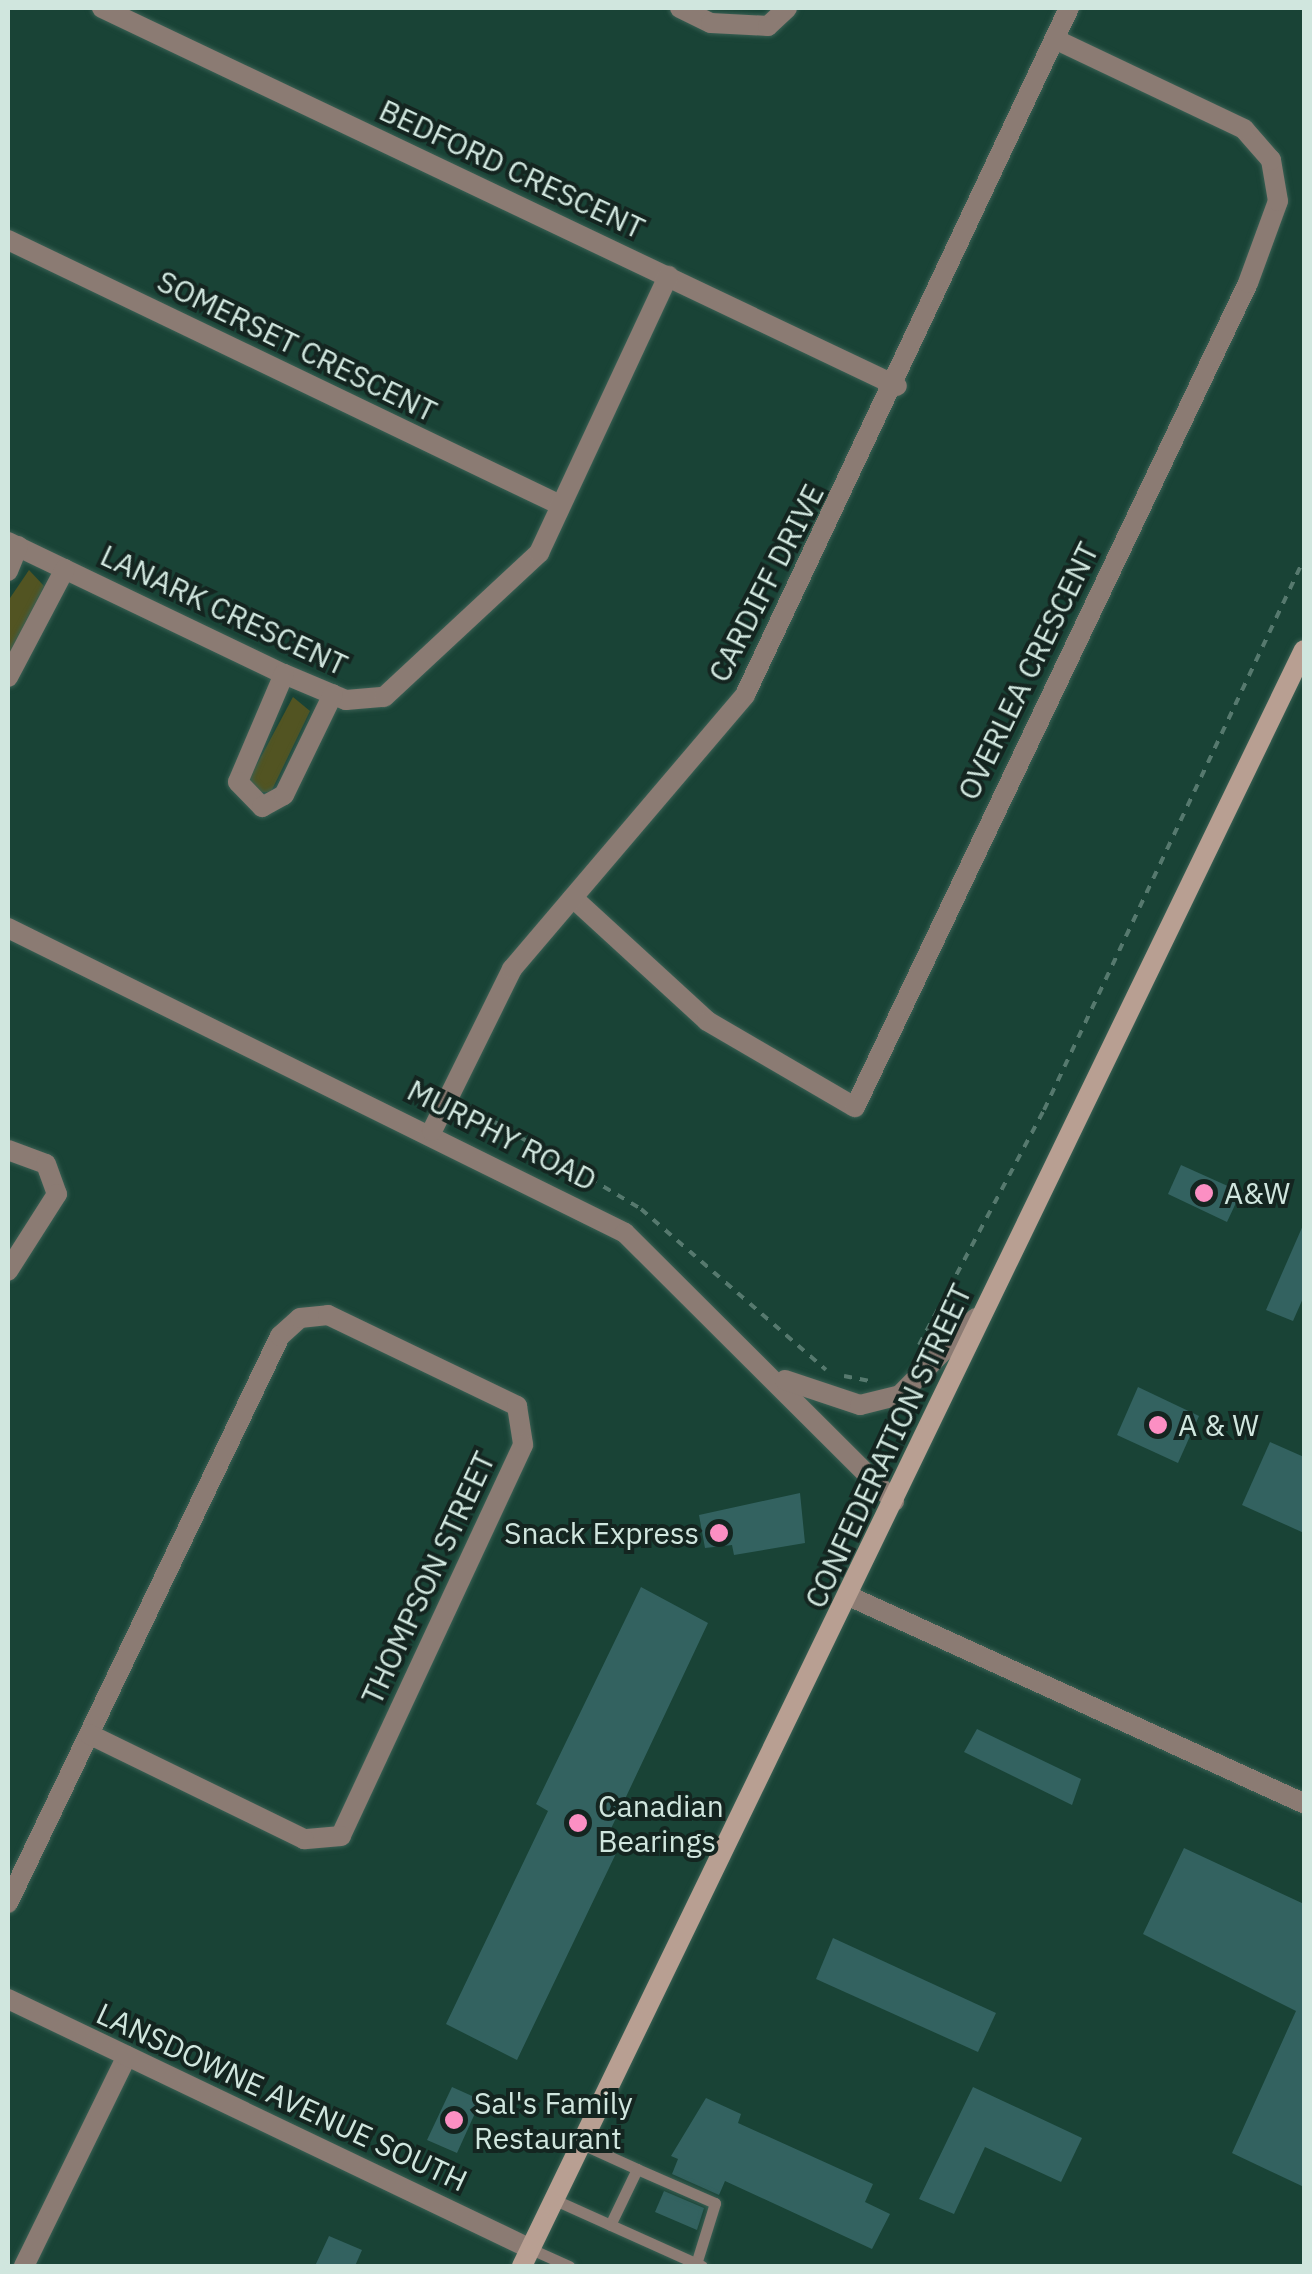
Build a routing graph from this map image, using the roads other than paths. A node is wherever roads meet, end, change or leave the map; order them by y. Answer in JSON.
{"nodes":[{"id":1,"x":102,"y":8,"type":"edge"},
{"id":2,"x":680,"y":8,"type":"edge"},
{"id":3,"x":787,"y":8,"type":"edge"},
{"id":4,"x":1069,"y":8,"type":"edge"},
{"id":5,"x":1059,"y":41,"type":"junction"},
{"id":6,"x":8,"y":240,"type":"edge"},
{"id":7,"x":668,"y":276,"type":"junction"},
{"id":8,"x":897,"y":386,"type":"junction"},
{"id":9,"x":560,"y":505,"type":"junction"},
{"id":10,"x":13,"y":544,"type":"edge"},
{"id":11,"x":65,"y":569,"type":"junction"},
{"id":12,"x":8,"y":572,"type":"edge"},
{"id":13,"x":1304,"y":650,"type":"edge"},
{"id":14,"x":284,"y":674,"type":"junction"},
{"id":15,"x":8,"y":677,"type":"edge"},
{"id":16,"x":333,"y":694,"type":"junction"},
{"id":17,"x":573,"y":898,"type":"junction"},
{"id":18,"x":8,"y":928,"type":"edge"},
{"id":19,"x":432,"y":1131,"type":"junction"},
{"id":20,"x":8,"y":1150,"type":"edge"},
{"id":21,"x":8,"y":1270,"type":"edge"},
{"id":22,"x":988,"y":1302,"type":"junction"},
{"id":23,"x":774,"y":1375,"type":"junction"},
{"id":24,"x":894,"y":1501,"type":"junction"},
{"id":25,"x":851,"y":1596,"type":"junction"},
{"id":26,"x":89,"y":1734,"type":"junction"},
{"id":27,"x":1304,"y":1803,"type":"edge"},
{"id":28,"x":8,"y":1903,"type":"edge"},
{"id":29,"x":8,"y":1999,"type":"edge"},
{"id":30,"x":126,"y":2056,"type":"junction"},
{"id":31,"x":582,"y":2144,"type":"junction"},
{"id":32,"x":637,"y":2170,"type":"junction"},
{"id":33,"x":555,"y":2200,"type":"junction"},
{"id":34,"x":610,"y":2225,"type":"junction"},
{"id":35,"x":527,"y":2258,"type":"edge"},
{"id":36,"x":699,"y":2265,"type":"edge"},
{"id":37,"x":24,"y":2266,"type":"edge"},
{"id":38,"x":570,"y":2266,"type":"edge"}],
"edges":[{"from":1,"to":7,"type":"street","name":"BEDFORD CRESCENT"},
{"from":2,"to":3,"type":"street"},
{"from":4,"to":5,"type":"street","name":"CARDIFF DRIVE"},
{"from":5,"to":8,"type":"street","name":"CARDIFF DRIVE"},
{"from":5,"to":17,"type":"street","name":"OVERLEA CRESCENT"},
{"from":6,"to":9,"type":"street","name":"SOMERSET CRESCENT"},
{"from":7,"to":8,"type":"street","name":"BEDFORD CRESCENT"},
{"from":7,"to":9,"type":"street","name":"LANARK CRESCENT"},
{"from":8,"to":17,"type":"street","name":"CARDIFF DRIVE"},
{"from":9,"to":16,"type":"street","name":"LANARK CRESCENT"},
{"from":10,"to":11,"type":"street","name":"LANARK CRESCENT"},
{"from":10,"to":12,"type":"street"},
{"from":11,"to":14,"type":"street","name":"LANARK CRESCENT"},
{"from":11,"to":15,"type":"street"},
{"from":13,"to":22,"type":"main road","name":"CONFEDERATION STREET"},
{"from":14,"to":16,"type":"street","name":"LANARK CRESCENT"},
{"from":14,"to":16,"type":"street"},
{"from":17,"to":19,"type":"street","name":"CARDIFF DRIVE"},
{"from":18,"to":19,"type":"street","name":"MURPHY ROAD"},
{"from":19,"to":23,"type":"street","name":"MURPHY ROAD"},
{"from":20,"to":21,"type":"street"},
{"from":22,"to":23,"type":"street"},
{"from":22,"to":24,"type":"main road","name":"CONFEDERATION STREET"},
{"from":23,"to":24,"type":"street","name":"MURPHY ROAD"},
{"from":24,"to":25,"type":"main road","name":"CONFEDERATION STREET"},
{"from":25,"to":27,"type":"street"},
{"from":25,"to":31,"type":"main road","name":"CONFEDERATION STREET"},
{"from":26,"to":26,"type":"street","name":"THOMPSON STREET"},
{"from":26,"to":28,"type":"street","name":"THOMPSON STREET"},
{"from":29,"to":30,"type":"street","name":"LANSDOWNE AVENUE SOUTH"},
{"from":30,"to":35,"type":"street","name":"LANSDOWNE AVENUE SOUTH"},
{"from":30,"to":37,"type":"street"},
{"from":31,"to":32,"type":"lane"},
{"from":31,"to":33,"type":"main road","name":"CONFEDERATION STREET"},
{"from":32,"to":34,"type":"lane"},
{"from":32,"to":36,"type":"lane"},
{"from":33,"to":34,"type":"lane"},
{"from":33,"to":35,"type":"main road","name":"CONFEDERATION STREET"},
{"from":34,"to":36,"type":"lane"},
{"from":35,"to":38,"type":"lane"}]}
